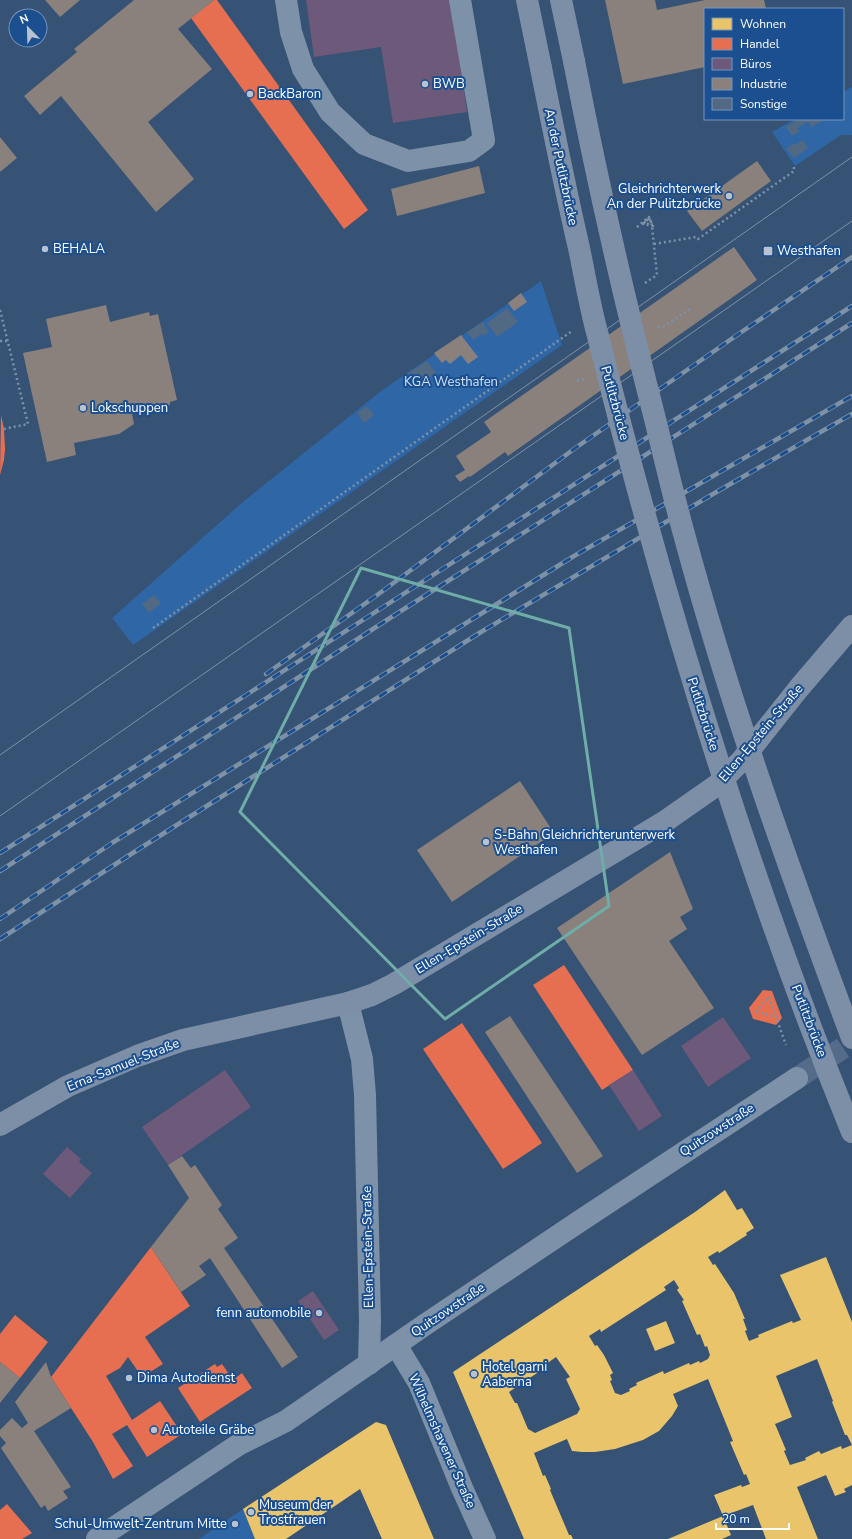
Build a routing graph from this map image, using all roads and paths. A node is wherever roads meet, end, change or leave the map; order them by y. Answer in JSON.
{"nodes":[{"id":1,"x":286,"y":0,"type":"edge"},
{"id":2,"x":460,"y":0,"type":"edge"},
{"id":3,"x":527,"y":0,"type":"edge"},
{"id":4,"x":561,"y":0,"type":"edge"},
{"id":5,"x":794,"y":166,"type":"dead end"},
{"id":6,"x":652,"y":224,"type":"dead end"},
{"id":7,"x":637,"y":227,"type":"dead end"},
{"id":8,"x":654,"y":244,"type":"dead end"},
{"id":9,"x":691,"y":308,"type":"dead end"},
{"id":10,"x":0,"y":310,"type":"edge"},
{"id":11,"x":658,"y":327,"type":"dead end"},
{"id":12,"x":597,"y":333,"type":"joint"},
{"id":13,"x":563,"y":337,"type":"dead end"},
{"id":14,"x":0,"y":341,"type":"edge"},
{"id":15,"x":8,"y":341,"type":"junction"},
{"id":16,"x":586,"y":379,"type":"dead end"},
{"id":17,"x":578,"y":381,"type":"dead end"},
{"id":18,"x":4,"y":429,"type":"dead end"},
{"id":19,"x":852,"y":626,"type":"edge"},
{"id":20,"x":153,"y":628,"type":"dead end"},
{"id":21,"x":348,"y":1003,"type":"junction"},
{"id":22,"x":778,"y":1017,"type":"dead end"},
{"id":23,"x":852,"y":1038,"type":"edge"},
{"id":24,"x":786,"y":1046,"type":"dead end"},
{"id":25,"x":797,"y":1078,"type":"tunnel mouth"},
{"id":26,"x":0,"y":1125,"type":"edge"},
{"id":27,"x":852,"y":1132,"type":"edge"},
{"id":28,"x":396,"y":1345,"type":"junction"},
{"id":29,"x":369,"y":1364,"type":"junction"},
{"id":30,"x":97,"y":1539,"type":"edge"},
{"id":31,"x":485,"y":1539,"type":"edge"}],
"edges":[{"from":1,"to":2,"type":"street"},
{"from":3,"to":12,"type":"main road","name":"An der Putlitzbrücke","bridge":true},
{"from":4,"to":23,"type":"main road","bridge":true},
{"from":5,"to":8,"type":"path"},
{"from":6,"to":7,"type":"path"},
{"from":9,"to":11,"type":"path"},
{"from":10,"to":15,"type":"path"},
{"from":12,"to":27,"type":"main road","name":"Putlitzbrücke","bridge":true},
{"from":13,"to":20,"type":"path"},
{"from":14,"to":15,"type":"path"},
{"from":15,"to":18,"type":"path"},
{"from":16,"to":17,"type":"path"},
{"from":19,"to":21,"type":"main road","name":"Ellen-Epstein-Straße"},
{"from":21,"to":26,"type":"main road","name":"Erna-Samuel-Straße"},
{"from":21,"to":29,"type":"street","name":"Ellen-Epstein-Straße"},
{"from":22,"to":24,"type":"path","bridge":true},
{"from":25,"to":28,"type":"street","name":"Quitzowstraße"},
{"from":28,"to":29,"type":"street","name":"Quitzowstraße"},
{"from":28,"to":31,"type":"street","name":"Wilhelmshavener Straße"},
{"from":29,"to":30,"type":"street","name":"Quitzowstraße"}]}
